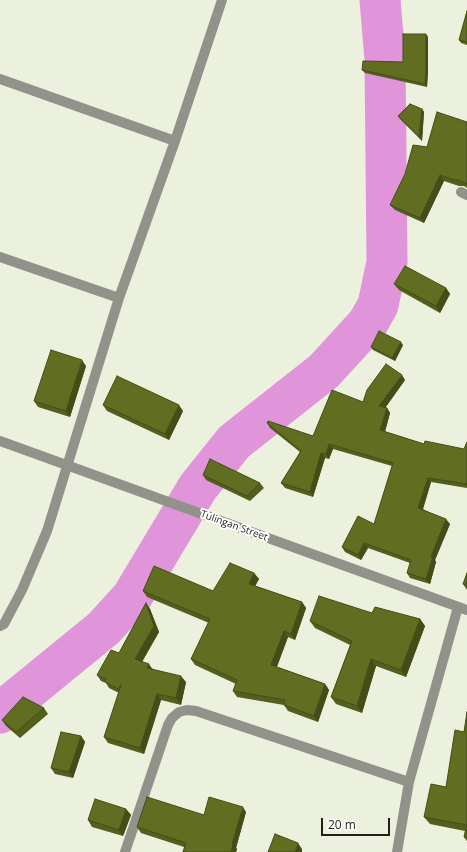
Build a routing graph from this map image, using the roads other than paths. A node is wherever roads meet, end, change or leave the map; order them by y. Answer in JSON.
{"nodes":[{"id":1,"x":222,"y":0,"type":"edge"},
{"id":2,"x":0,"y":79,"type":"edge"},
{"id":3,"x":175,"y":141,"type":"junction"},
{"id":4,"x":0,"y":257,"type":"edge"},
{"id":5,"x":119,"y":298,"type":"junction"},
{"id":6,"x":0,"y":441,"type":"edge"},
{"id":7,"x":67,"y":465,"type":"junction"},
{"id":8,"x":462,"y":609,"type":"edge"},
{"id":9,"x":1,"y":624,"type":"edge"},
{"id":10,"x":409,"y":782,"type":"junction"},
{"id":11,"x":125,"y":852,"type":"edge"},
{"id":12,"x":396,"y":852,"type":"edge"}],
"edges":[{"from":1,"to":3,"type":"street"},
{"from":2,"to":3,"type":"street"},
{"from":3,"to":5,"type":"street"},
{"from":4,"to":5,"type":"street"},
{"from":5,"to":7,"type":"street"},
{"from":6,"to":7,"type":"street","name":"Tulingan Street"},
{"from":7,"to":8,"type":"street","name":"Tulingan Street"},
{"from":7,"to":9,"type":"street"},
{"from":8,"to":10,"type":"street"},
{"from":10,"to":11,"type":"street"},
{"from":10,"to":12,"type":"street"}]}
